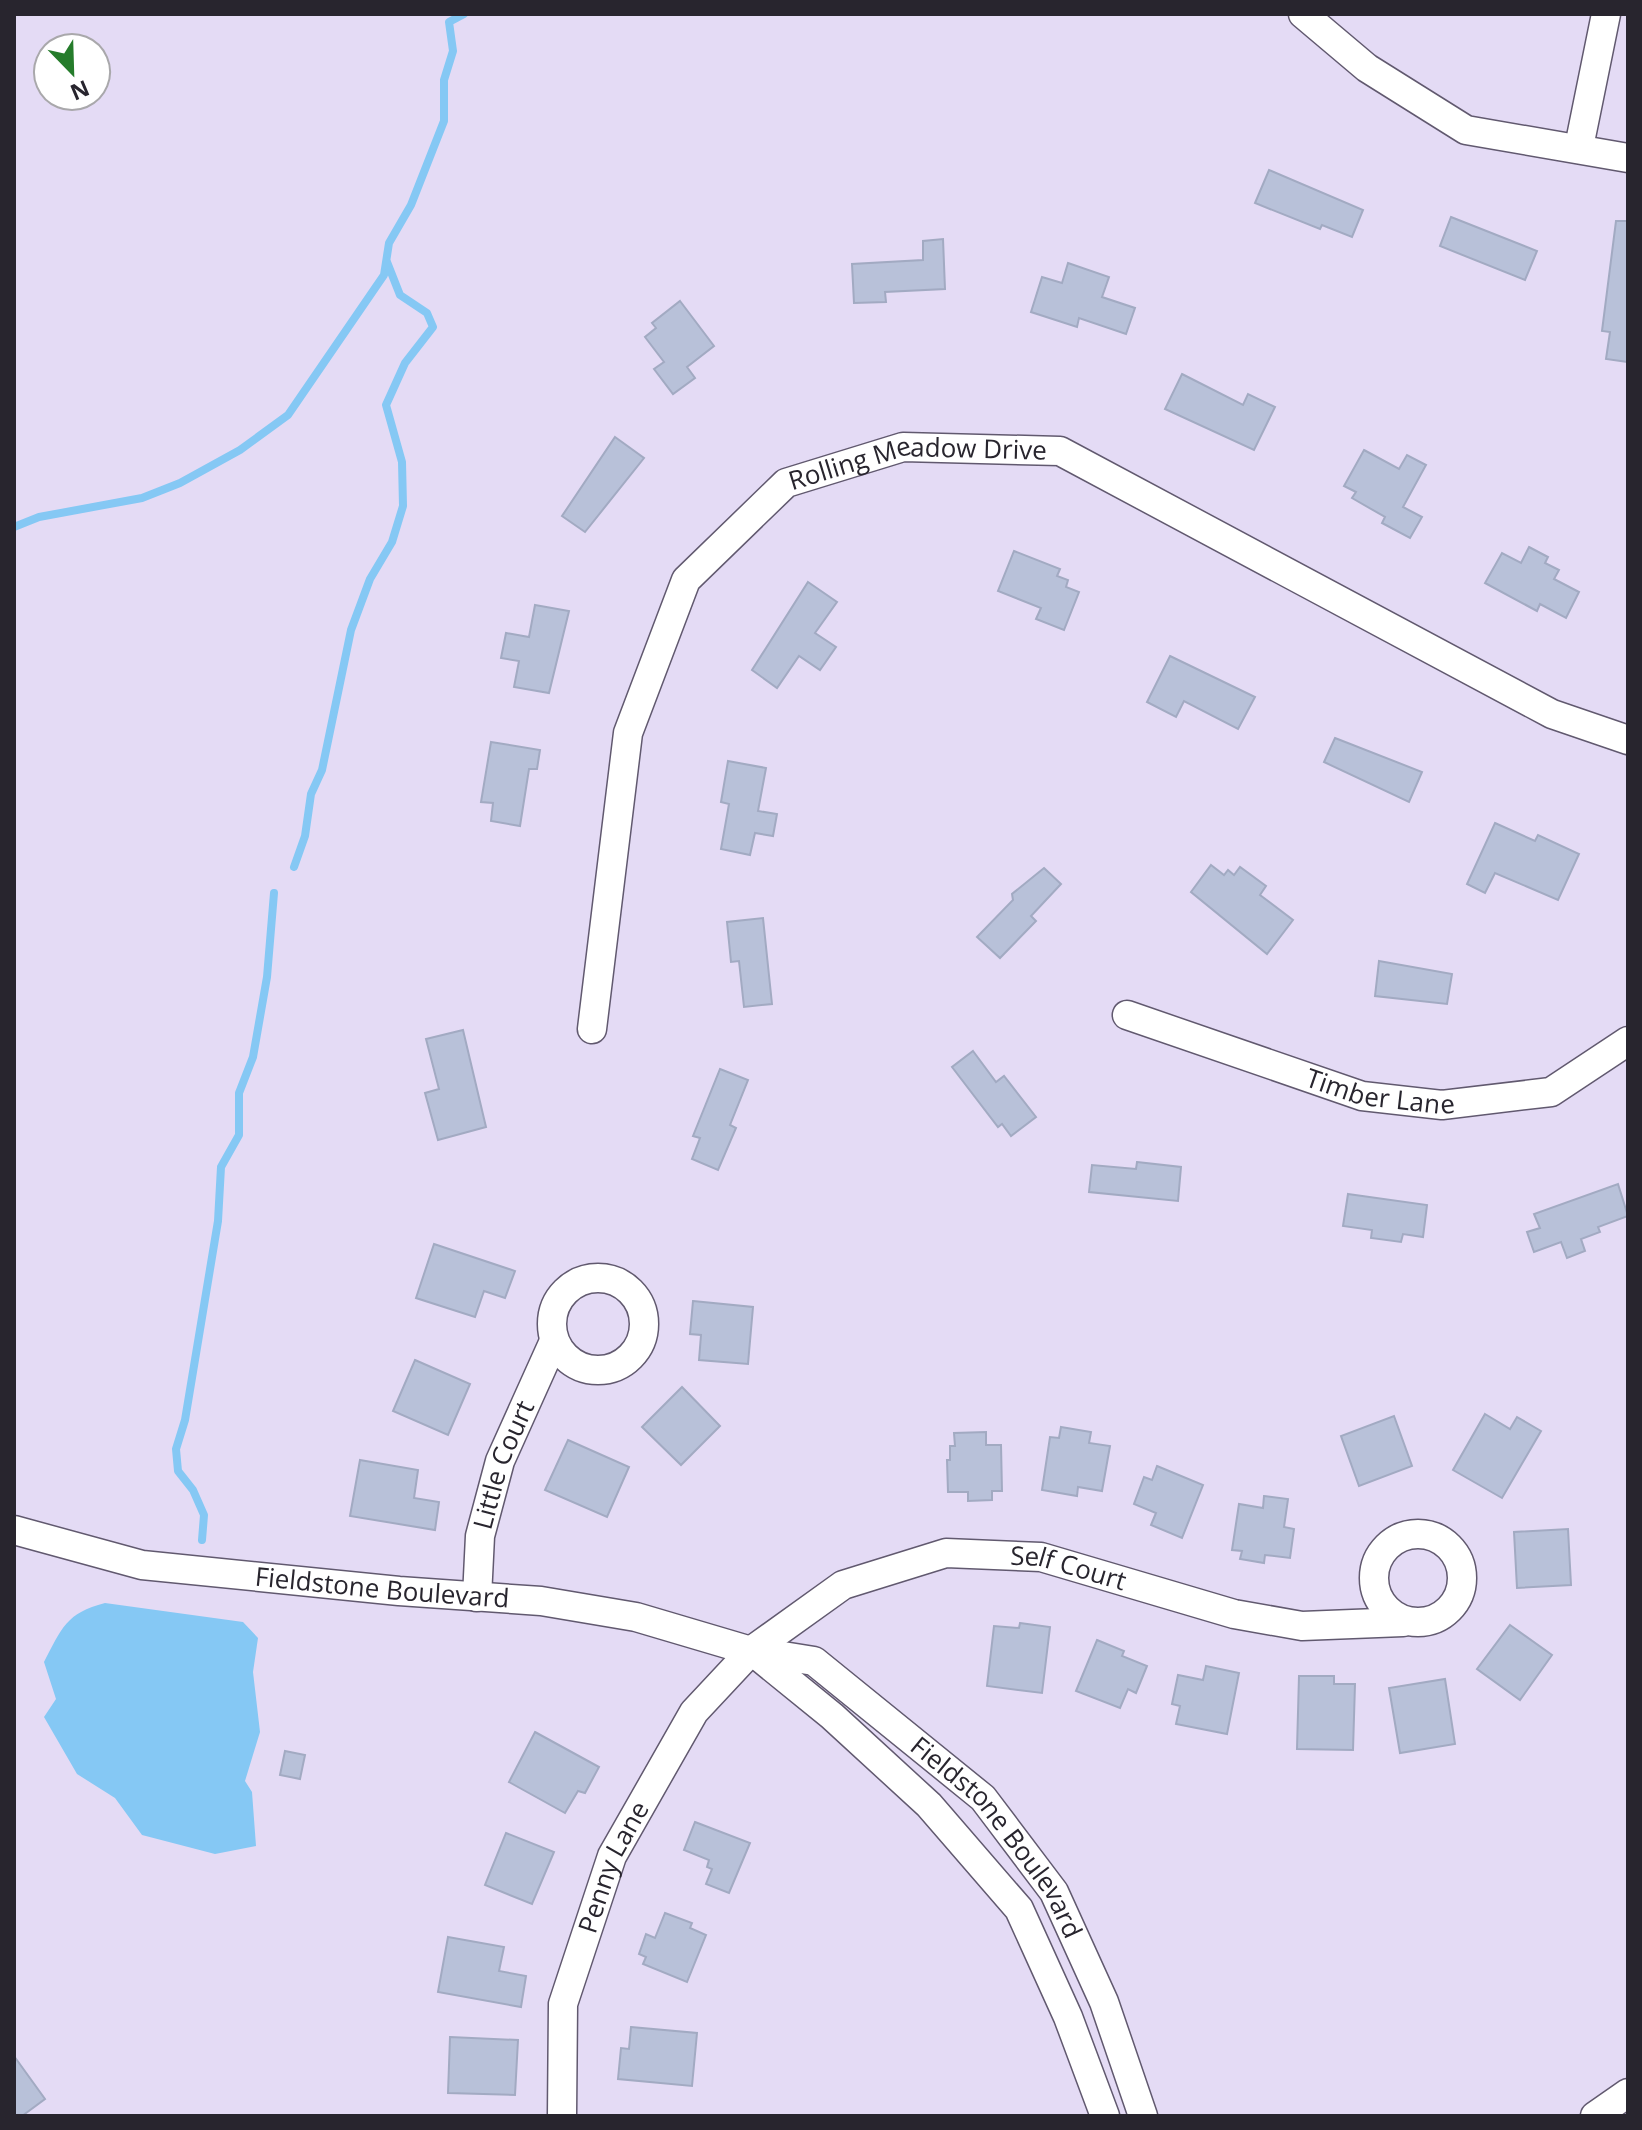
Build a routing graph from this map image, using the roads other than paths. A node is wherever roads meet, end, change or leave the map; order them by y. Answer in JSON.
{"nodes":[{"id":1,"x":1303,"y":14,"type":"edge"},
{"id":2,"x":1606,"y":14,"type":"edge"},
{"id":3,"x":1579,"y":147,"type":"junction"},
{"id":4,"x":1628,"y":158,"type":"edge"},
{"id":5,"x":1628,"y":740,"type":"edge"},
{"id":6,"x":1127,"y":1015,"type":"dead end"},
{"id":7,"x":592,"y":1029,"type":"dead end"},
{"id":8,"x":1628,"y":1041,"type":"edge"},
{"id":9,"x":554,"y":1341,"type":"dead end"},
{"id":10,"x":14,"y":1530,"type":"edge"},
{"id":11,"x":477,"y":1597,"type":"junction"},
{"id":12,"x":1403,"y":1622,"type":"dead end"},
{"id":13,"x":751,"y":1651,"type":"junction"},
{"id":14,"x":1628,"y":2093,"type":"edge"},
{"id":15,"x":562,"y":2116,"type":"edge"},
{"id":16,"x":1105,"y":2116,"type":"edge"},
{"id":17,"x":1143,"y":2116,"type":"edge"},
{"id":18,"x":1595,"y":2116,"type":"edge"}],
"edges":[{"from":1,"to":3,"type":"street"},
{"from":2,"to":3,"type":"street"},
{"from":3,"to":4,"type":"street"},
{"from":5,"to":7,"type":"street","name":"Rolling Meadow Drive"},
{"from":6,"to":8,"type":"street","name":"Timber Lane"},
{"from":9,"to":11,"type":"street","name":"Little Court"},
{"from":10,"to":11,"type":"street","name":"Fieldstone Boulevard"},
{"from":11,"to":13,"type":"street","name":"Fieldstone Boulevard"},
{"from":12,"to":13,"type":"street","name":"Self Court"},
{"from":13,"to":15,"type":"street","name":"Penny Lane"},
{"from":13,"to":16,"type":"street","name":"Fieldstone Boulevard"},
{"from":13,"to":17,"type":"street","name":"Fieldstone Boulevard"},
{"from":14,"to":18,"type":"street"}]}
